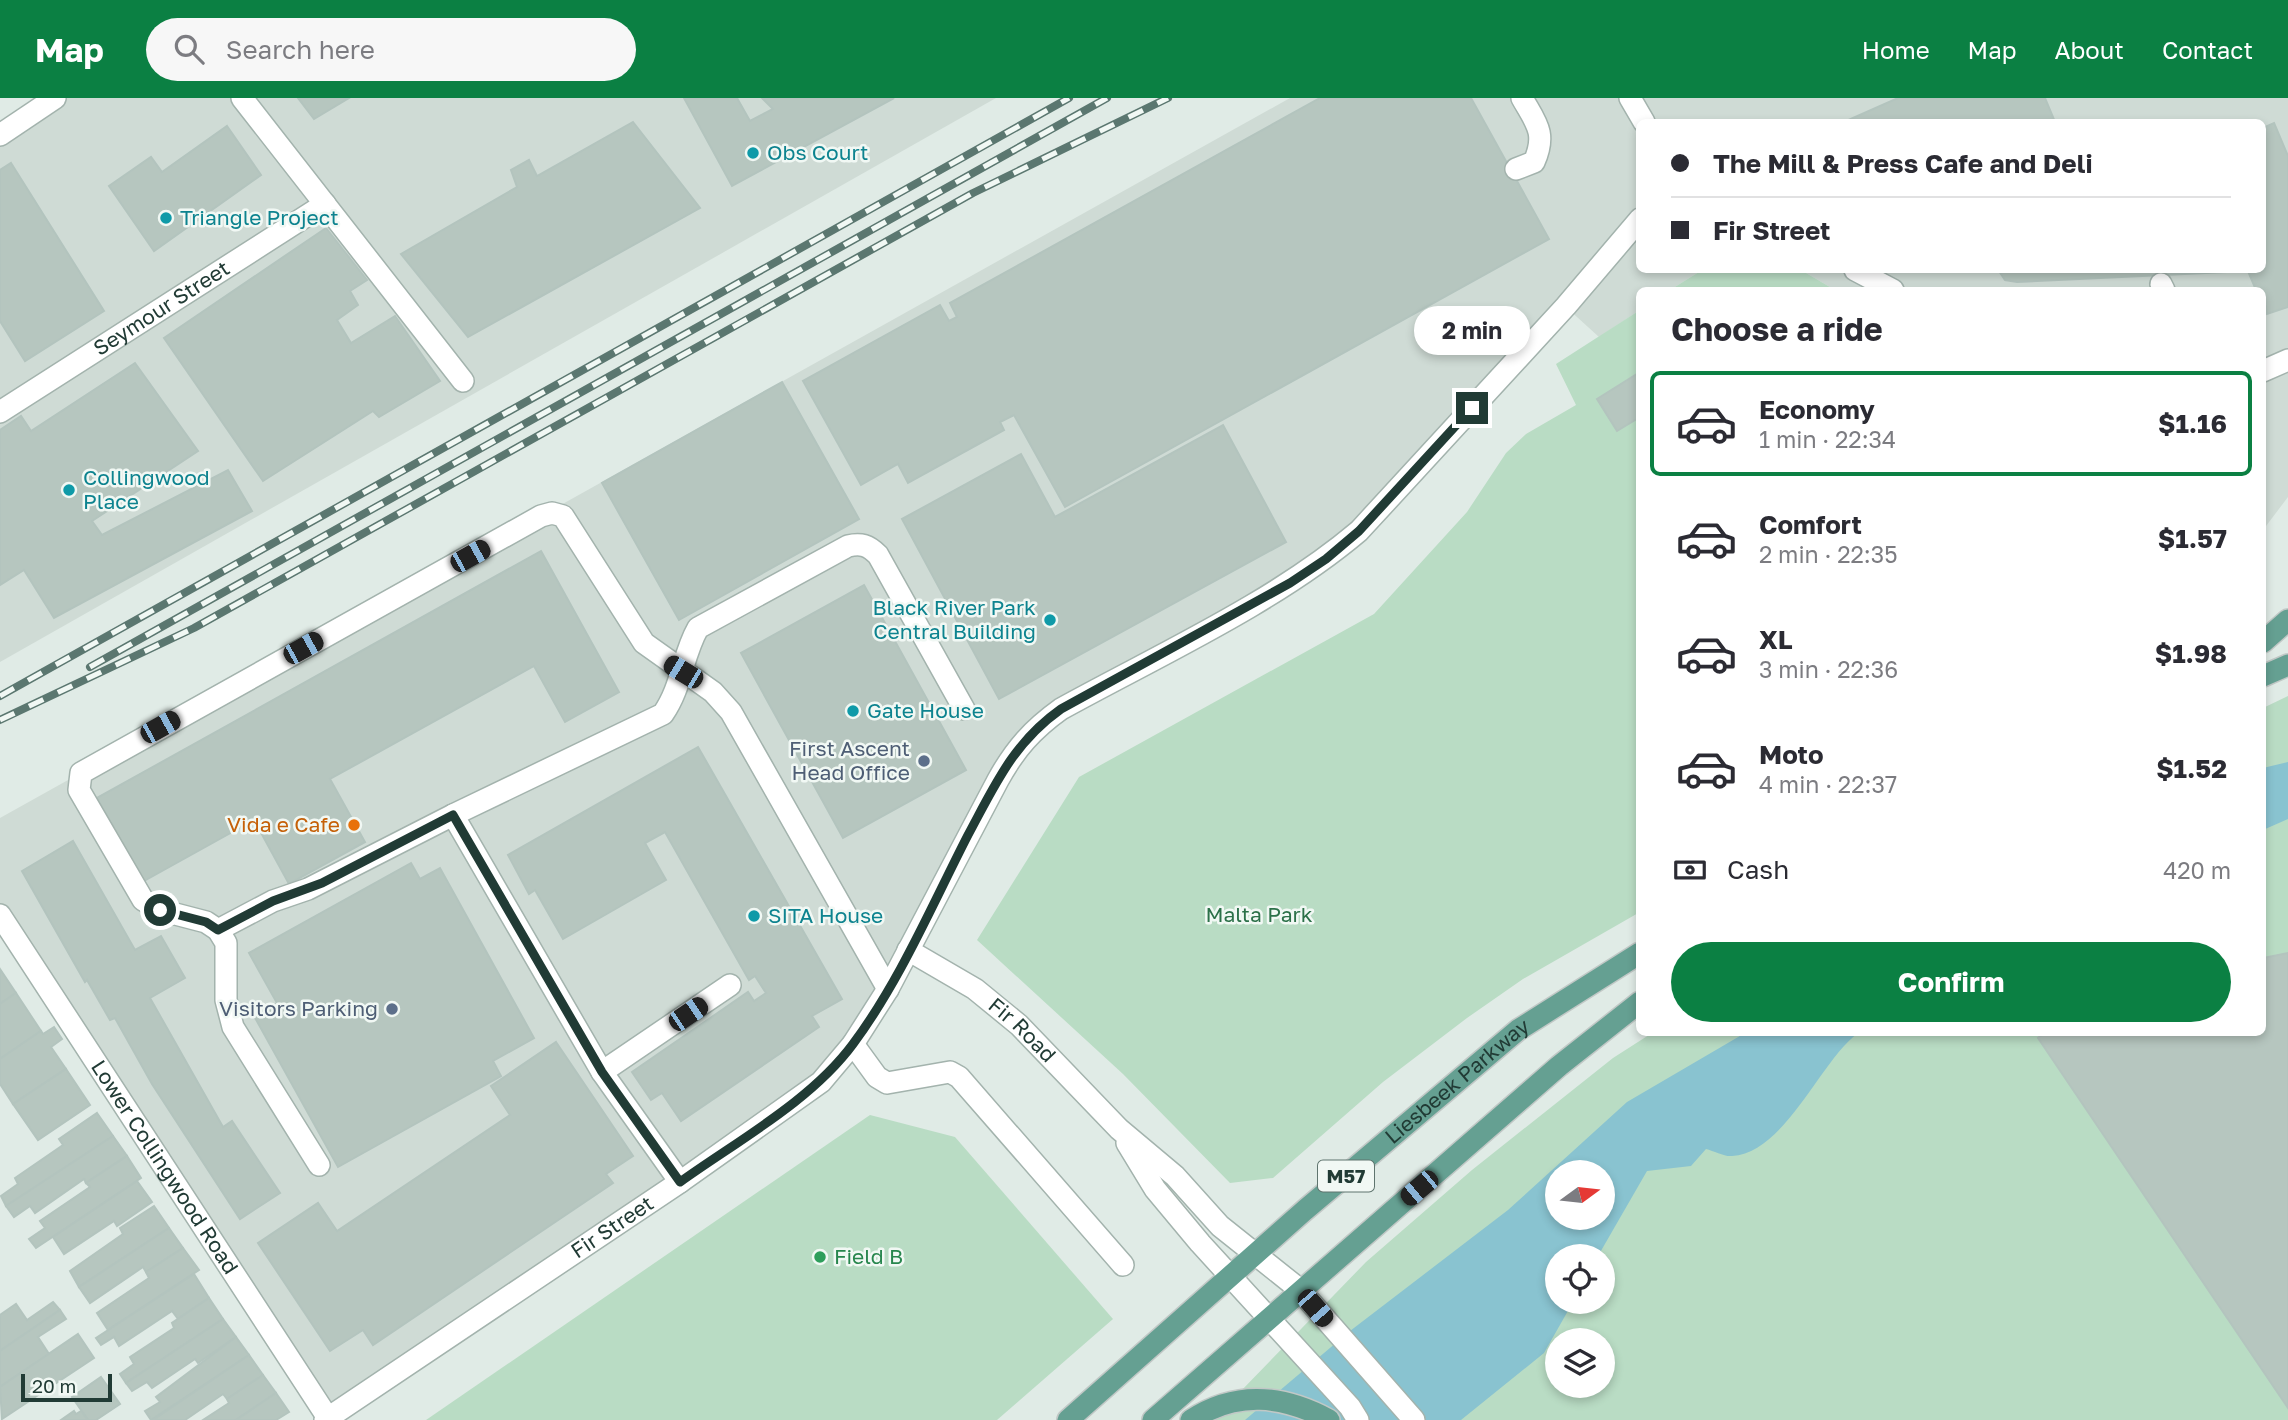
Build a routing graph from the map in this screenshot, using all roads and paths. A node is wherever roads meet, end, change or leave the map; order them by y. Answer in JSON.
{"nodes":[{"id":1,"x":55,"y":98,"type":"edge"},
{"id":2,"x":242,"y":98,"type":"edge"},
{"id":3,"x":1521,"y":98,"type":"edge"},
{"id":4,"x":1630,"y":98,"type":"edge"},
{"id":5,"x":1642,"y":119,"type":"edge"},
{"id":6,"x":0,"y":135,"type":"edge"},
{"id":7,"x":1516,"y":169,"type":"dead end"},
{"id":8,"x":325,"y":204,"type":"junction"},
{"id":9,"x":1636,"y":224,"type":"edge"},
{"id":10,"x":1861,"y":273,"type":"edge"},
{"id":11,"x":1887,"y":287,"type":"edge"},
{"id":12,"x":2288,"y":360,"type":"edge"},
{"id":13,"x":2266,"y":370,"type":"edge"},
{"id":14,"x":463,"y":381,"type":"dead end"},
{"id":15,"x":0,"y":412,"type":"edge"},
{"id":16,"x":2288,"y":620,"type":"edge"},
{"id":17,"x":2266,"y":639,"type":"edge"},
{"id":18,"x":2288,"y":641,"type":"edge"},
{"id":19,"x":2266,"y":651,"type":"edge"},
{"id":20,"x":2288,"y":665,"type":"edge"},
{"id":21,"x":683,"y":672,"type":"junction"},
{"id":22,"x":2266,"y":675,"type":"edge"},
{"id":23,"x":964,"y":709,"type":"dead end"},
{"id":24,"x":453,"y":815,"type":"junction"},
{"id":25,"x":0,"y":915,"type":"edge"},
{"id":26,"x":218,"y":930,"type":"junction"},
{"id":27,"x":908,"y":950,"type":"junction"},
{"id":28,"x":1636,"y":956,"type":"edge"},
{"id":29,"x":730,"y":985,"type":"dead end"},
{"id":30,"x":888,"y":989,"type":"junction"},
{"id":31,"x":1636,"y":1005,"type":"edge"},
{"id":32,"x":853,"y":1044,"type":"junction"},
{"id":33,"x":602,"y":1072,"type":"junction"},
{"id":34,"x":1118,"y":1129,"type":"junction"},
{"id":35,"x":319,"y":1165,"type":"dead end"},
{"id":36,"x":680,"y":1182,"type":"junction"},
{"id":37,"x":1256,"y":1255,"type":"junction"},
{"id":38,"x":1123,"y":1265,"type":"dead end"},
{"id":39,"x":1232,"y":1278,"type":"junction"},
{"id":40,"x":1299,"y":1290,"type":"junction"},
{"id":41,"x":1269,"y":1317,"type":"junction"},
{"id":42,"x":327,"y":1419,"type":"edge"},
{"id":43,"x":1068,"y":1420,"type":"edge"},
{"id":44,"x":1153,"y":1420,"type":"edge"},
{"id":45,"x":1191,"y":1420,"type":"edge"},
{"id":46,"x":1329,"y":1420,"type":"edge"},
{"id":47,"x":1358,"y":1420,"type":"edge"},
{"id":48,"x":1414,"y":1420,"type":"edge"}],
"edges":[{"from":1,"to":6,"type":"street"},
{"from":2,"to":8,"type":"street"},
{"from":3,"to":7,"type":"street"},
{"from":4,"to":5,"type":"street"},
{"from":8,"to":14,"type":"street"},
{"from":8,"to":15,"type":"street","name":"Seymour Street"},
{"from":9,"to":27,"type":"street","name":"Fir Street"},
{"from":10,"to":11,"type":"street"},
{"from":12,"to":13,"type":"street"},
{"from":16,"to":17,"type":"main road"},
{"from":18,"to":19,"type":"main road"},
{"from":20,"to":22,"type":"main road"},
{"from":21,"to":23,"type":"street"},
{"from":21,"to":24,"type":"street"},
{"from":21,"to":26,"type":"street"},
{"from":21,"to":30,"type":"street"},
{"from":24,"to":26,"type":"street"},
{"from":24,"to":33,"type":"street"},
{"from":25,"to":42,"type":"street","name":"Lower Collingwood Road"},
{"from":26,"to":35,"type":"street"},
{"from":27,"to":30,"type":"street","name":"Fir Street"},
{"from":27,"to":34,"type":"street","name":"Fir Road"},
{"from":28,"to":37,"type":"main road","name":"Liesbeek Parkway","number":"M57"},
{"from":29,"to":33,"type":"street"},
{"from":30,"to":32,"type":"street","name":"Fir Street"},
{"from":31,"to":40,"type":"main road","number":"M57"},
{"from":32,"to":36,"type":"street","name":"Fir Street"},
{"from":32,"to":38,"type":"street"},
{"from":33,"to":36,"type":"street"},
{"from":34,"to":37,"type":"street","name":"Fir Road"},
{"from":34,"to":39,"type":"street","name":"Fir Road"},
{"from":36,"to":42,"type":"street","name":"Fir Street"},
{"from":37,"to":39,"type":"main road","name":"Liesbeek Parkway","number":"M57"},
{"from":37,"to":40,"type":"street","name":"Fir Road"},
{"from":39,"to":41,"type":"street","name":"Fir Road"},
{"from":39,"to":43,"type":"main road","name":"Liesbeek Parkway","number":"M57"},
{"from":40,"to":41,"type":"main road","number":"M57"},
{"from":40,"to":48,"type":"street","name":"Fir Road"},
{"from":41,"to":44,"type":"main road","number":"M57"},
{"from":41,"to":47,"type":"street","name":"Fir Road"},
{"from":45,"to":46,"type":"main road"}]}
